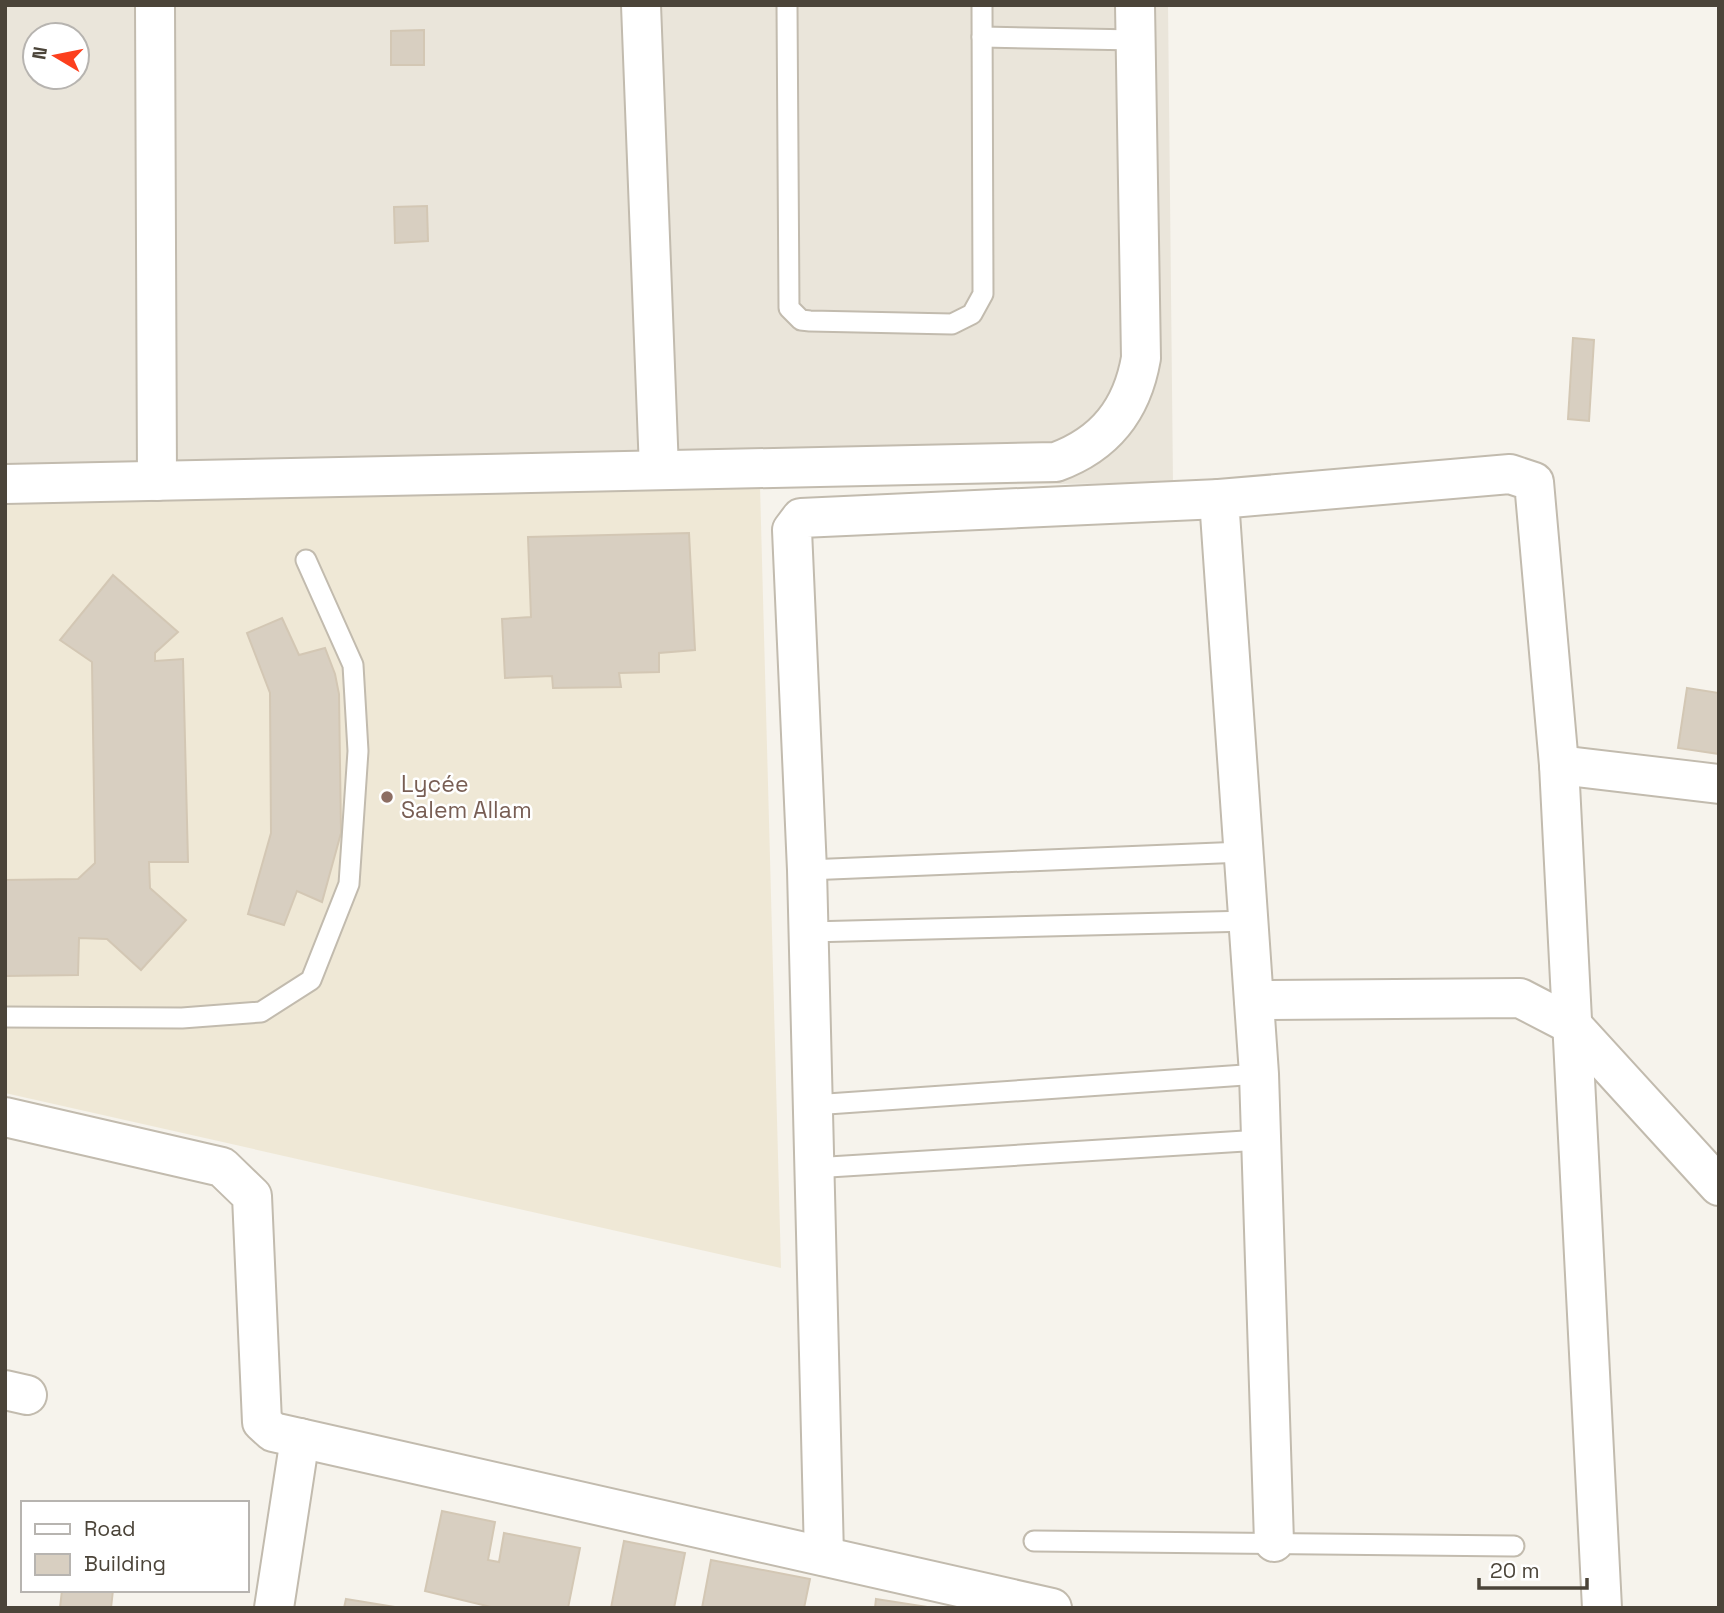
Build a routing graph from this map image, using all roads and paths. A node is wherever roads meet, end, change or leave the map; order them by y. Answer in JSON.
{"nodes":[{"id":1,"x":155,"y":5,"type":"edge"},
{"id":2,"x":641,"y":5,"type":"edge"},
{"id":3,"x":787,"y":5,"type":"edge"},
{"id":4,"x":982,"y":5,"type":"edge"},
{"id":5,"x":1135,"y":22,"type":"edge"},
{"id":6,"x":982,"y":37,"type":"junction"},
{"id":7,"x":659,"y":470,"type":"junction"},
{"id":8,"x":157,"y":481,"type":"junction"},
{"id":9,"x":5,"y":484,"type":"edge"},
{"id":10,"x":1219,"y":499,"type":"junction"},
{"id":11,"x":306,"y":560,"type":"dead end"},
{"id":12,"x":1559,"y":765,"type":"junction"},
{"id":13,"x":1719,"y":784,"type":"edge"},
{"id":14,"x":1243,"y":852,"type":"junction"},
{"id":15,"x":807,"y":870,"type":"junction"},
{"id":16,"x":1250,"y":921,"type":"junction"},
{"id":17,"x":809,"y":932,"type":"junction"},
{"id":18,"x":1254,"y":1000,"type":"junction"},
{"id":19,"x":5,"y":1017,"type":"edge"},
{"id":20,"x":1572,"y":1025,"type":"junction"},
{"id":21,"x":1259,"y":1074,"type":"junction"},
{"id":22,"x":813,"y":1105,"type":"junction"},
{"id":23,"x":5,"y":1117,"type":"edge"},
{"id":24,"x":1261,"y":1140,"type":"junction"},
{"id":25,"x":813,"y":1168,"type":"junction"},
{"id":26,"x":1719,"y":1186,"type":"edge"},
{"id":27,"x":300,"y":1438,"type":"junction"},
{"id":28,"x":1034,"y":1541,"type":"dead end"},
{"id":29,"x":1274,"y":1542,"type":"junction"},
{"id":30,"x":1514,"y":1546,"type":"dead end"},
{"id":31,"x":824,"y":1556,"type":"junction"},
{"id":32,"x":274,"y":1608,"type":"edge"},
{"id":33,"x":1052,"y":1608,"type":"edge"},
{"id":34,"x":1602,"y":1608,"type":"edge"}],
"edges":[{"from":1,"to":8,"type":"street"},
{"from":2,"to":7,"type":"street"},
{"from":3,"to":6,"type":"lane"},
{"from":4,"to":6,"type":"lane"},
{"from":5,"to":6,"type":"lane"},
{"from":5,"to":7,"type":"street"},
{"from":7,"to":8,"type":"street"},
{"from":8,"to":9,"type":"street"},
{"from":10,"to":12,"type":"street"},
{"from":10,"to":14,"type":"street"},
{"from":10,"to":15,"type":"street"},
{"from":11,"to":19,"type":"lane"},
{"from":12,"to":13,"type":"street"},
{"from":12,"to":20,"type":"street"},
{"from":14,"to":15,"type":"lane"},
{"from":14,"to":16,"type":"street"},
{"from":15,"to":17,"type":"street"},
{"from":16,"to":17,"type":"lane"},
{"from":16,"to":18,"type":"street"},
{"from":17,"to":22,"type":"street"},
{"from":18,"to":20,"type":"street"},
{"from":18,"to":21,"type":"street"},
{"from":20,"to":26,"type":"street"},
{"from":20,"to":34,"type":"street"},
{"from":21,"to":22,"type":"lane"},
{"from":21,"to":24,"type":"street"},
{"from":22,"to":25,"type":"street"},
{"from":23,"to":27,"type":"street"},
{"from":24,"to":25,"type":"lane"},
{"from":24,"to":29,"type":"street"},
{"from":25,"to":31,"type":"street"},
{"from":27,"to":31,"type":"street"},
{"from":27,"to":32,"type":"street"},
{"from":28,"to":29,"type":"lane"},
{"from":29,"to":30,"type":"lane"},
{"from":31,"to":33,"type":"street"}]}
